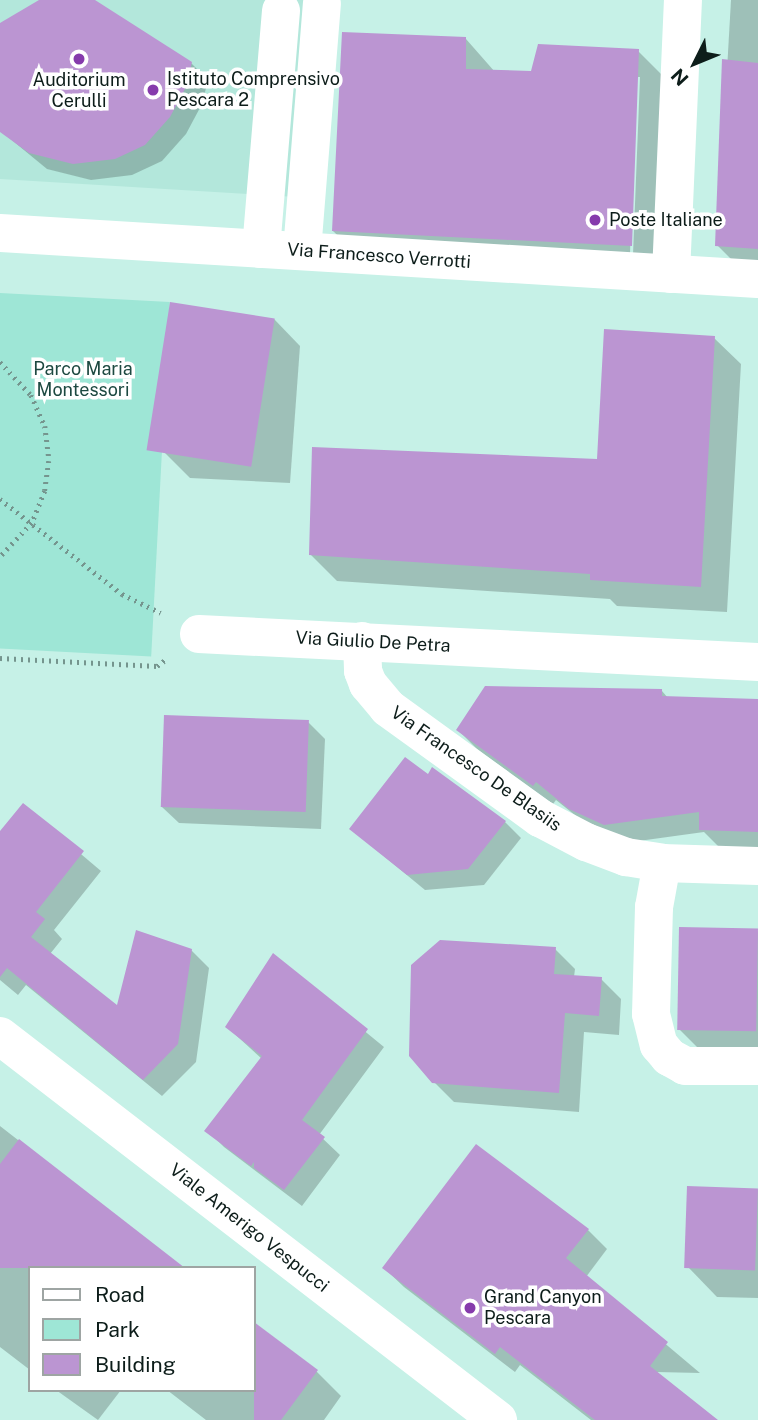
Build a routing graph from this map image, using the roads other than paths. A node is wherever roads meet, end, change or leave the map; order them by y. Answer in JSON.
{"nodes":[{"id":1,"x":683,"y":0,"type":"edge"},
{"id":2,"x":322,"y":4,"type":"dead end"},
{"id":3,"x":281,"y":11,"type":"dead end"},
{"id":4,"x":0,"y":233,"type":"edge"},
{"id":5,"x":261,"y":249,"type":"junction"},
{"id":6,"x":302,"y":251,"type":"junction"},
{"id":7,"x":671,"y":274,"type":"junction"},
{"id":8,"x":758,"y":279,"type":"edge"},
{"id":9,"x":199,"y":634,"type":"road end"},
{"id":10,"x":362,"y":641,"type":"junction"},
{"id":11,"x":758,"y":662,"type":"edge"},
{"id":12,"x":662,"y":863,"type":"junction"},
{"id":13,"x":758,"y":866,"type":"edge"},
{"id":14,"x":0,"y":1036,"type":"edge"},
{"id":15,"x":758,"y":1066,"type":"edge"},
{"id":16,"x":498,"y":1420,"type":"edge"}],
"edges":[{"from":1,"to":7,"type":"street"},
{"from":2,"to":6,"type":"street"},
{"from":3,"to":5,"type":"street"},
{"from":4,"to":5,"type":"street","name":"Via Francesco Verrotti"},
{"from":5,"to":6,"type":"street","name":"Via Francesco Verrotti"},
{"from":6,"to":7,"type":"street","name":"Via Francesco Verrotti"},
{"from":7,"to":8,"type":"street","name":"Via Francesco Verrotti"},
{"from":9,"to":10,"type":"street","name":"Via Giulio De Petra"},
{"from":10,"to":11,"type":"street","name":"Via Giulio De Petra"},
{"from":10,"to":12,"type":"street","name":"Via Francesco De Blasiis"},
{"from":12,"to":13,"type":"street","name":"Via Francesco De Blasiis"},
{"from":12,"to":15,"type":"street"},
{"from":14,"to":16,"type":"street","name":"Viale Amerigo Vespucci"}]}
